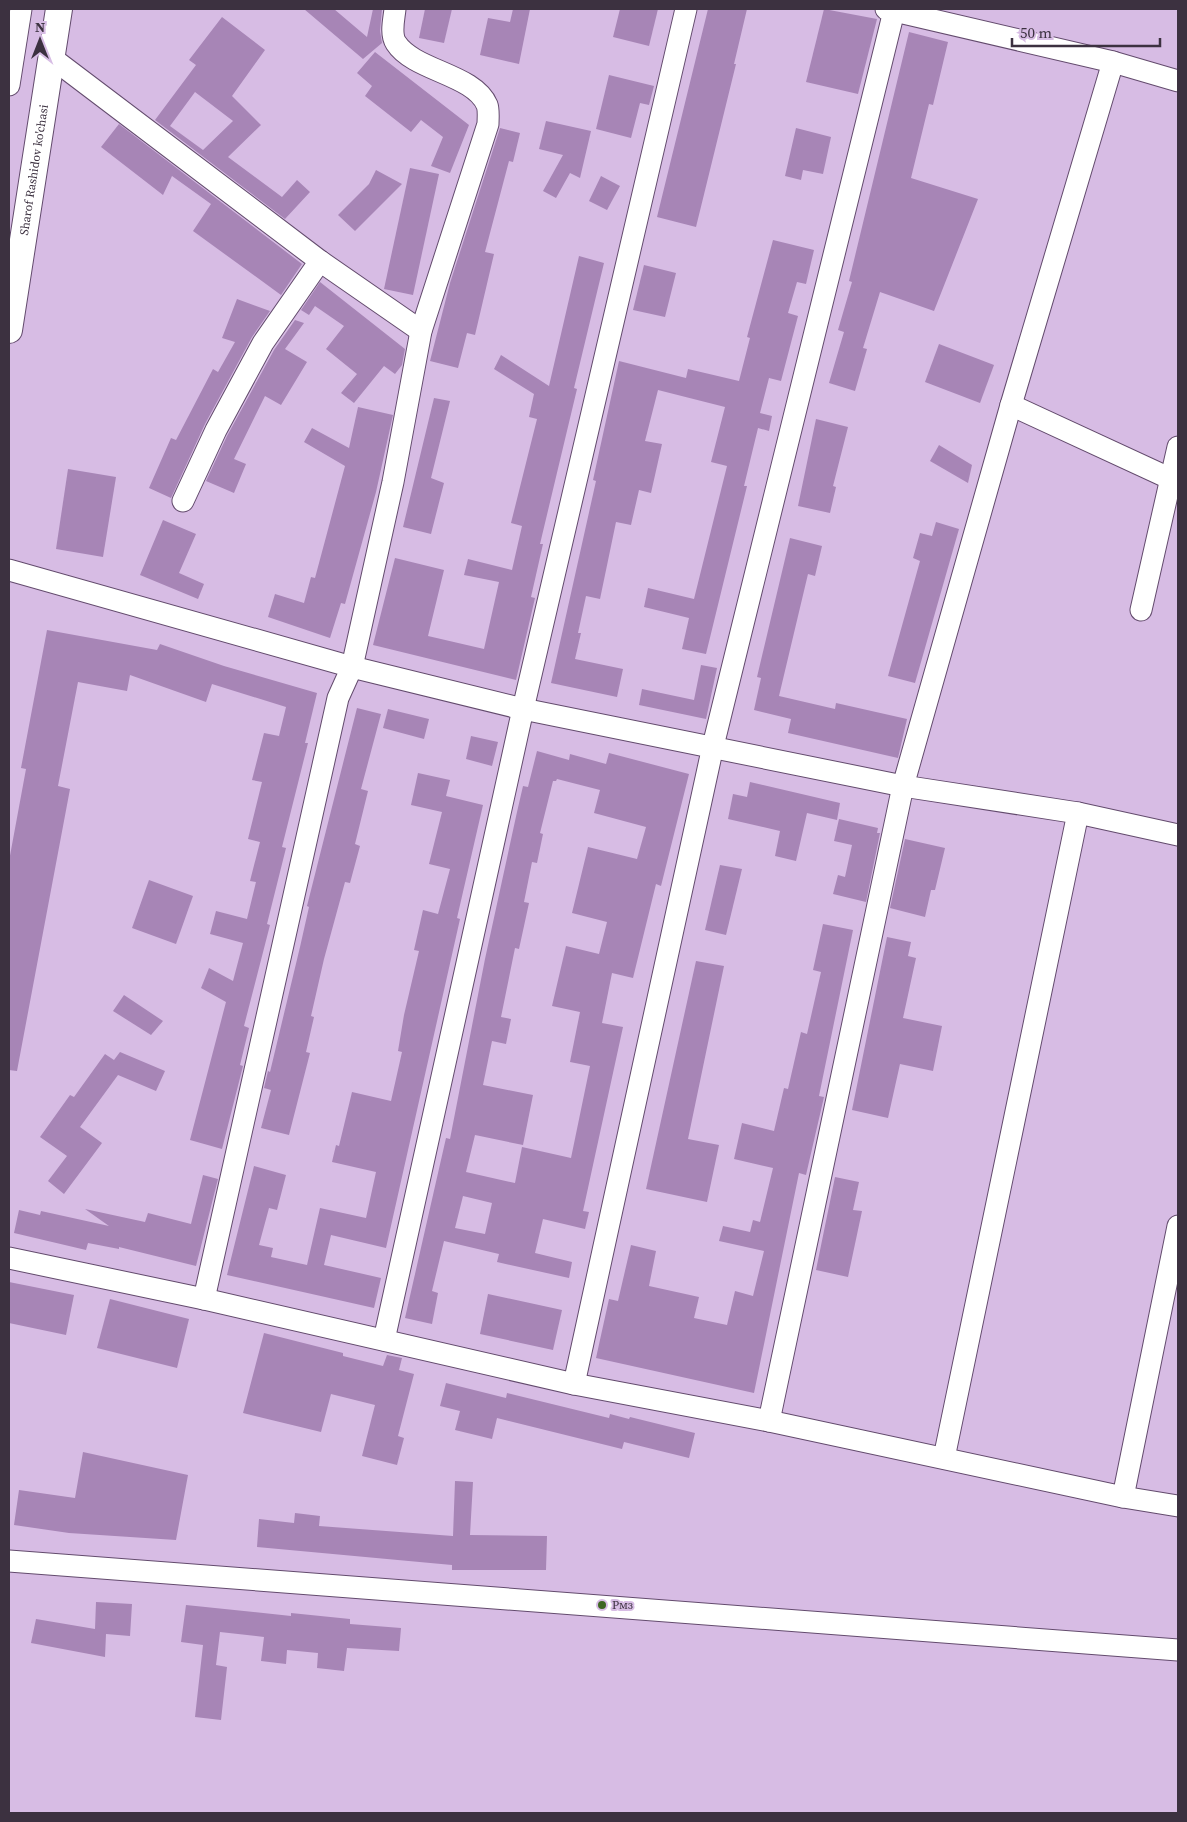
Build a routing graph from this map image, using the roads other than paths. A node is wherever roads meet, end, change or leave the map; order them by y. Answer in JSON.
{"nodes":[{"id":1,"x":21,"y":9,"type":"edge"},
{"id":2,"x":60,"y":9,"type":"edge"},
{"id":3,"x":396,"y":9,"type":"edge"},
{"id":4,"x":686,"y":9,"type":"edge"},
{"id":5,"x":890,"y":10,"type":"edge"},
{"id":6,"x":52,"y":58,"type":"junction"},
{"id":7,"x":1113,"y":62,"type":"junction"},
{"id":8,"x":1178,"y":81,"type":"edge"},
{"id":9,"x":9,"y":85,"type":"edge"},
{"id":10,"x":320,"y":261,"type":"junction"},
{"id":11,"x":9,"y":330,"type":"edge"},
{"id":12,"x":421,"y":331,"type":"junction"},
{"id":13,"x":1011,"y":405,"type":"junction"},
{"id":14,"x":1178,"y":447,"type":"edge"},
{"id":15,"x":1171,"y":480,"type":"junction"},
{"id":16,"x":183,"y":501,"type":"dead end"},
{"id":17,"x":9,"y":570,"type":"edge"},
{"id":18,"x":1141,"y":610,"type":"dead end"},
{"id":19,"x":352,"y":667,"type":"junction"},
{"id":20,"x":523,"y":709,"type":"junction"},
{"id":21,"x":712,"y":746,"type":"junction"},
{"id":22,"x":903,"y":786,"type":"junction"},
{"id":23,"x":1078,"y":813,"type":"junction"},
{"id":24,"x":1178,"y":835,"type":"edge"},
{"id":25,"x":1178,"y":1226,"type":"edge"},
{"id":26,"x":9,"y":1258,"type":"edge"},
{"id":27,"x":204,"y":1299,"type":"junction"},
{"id":28,"x":384,"y":1340,"type":"junction"},
{"id":29,"x":574,"y":1384,"type":"junction"},
{"id":30,"x":769,"y":1421,"type":"junction"},
{"id":31,"x":944,"y":1458,"type":"junction"},
{"id":32,"x":1123,"y":1497,"type":"junction"},
{"id":33,"x":1178,"y":1506,"type":"edge"},
{"id":34,"x":9,"y":1561,"type":"edge"},
{"id":35,"x":1178,"y":1650,"type":"edge"}],
"edges":[{"from":1,"to":9,"type":"street"},
{"from":2,"to":6,"type":"main road","name":"Sharof Rashidov ko'chasi"},
{"from":3,"to":12,"type":"street"},
{"from":4,"to":20,"type":"street"},
{"from":5,"to":7,"type":"street"},
{"from":5,"to":21,"type":"street"},
{"from":6,"to":10,"type":"street"},
{"from":6,"to":11,"type":"main road","name":"Sharof Rashidov ko'chasi"},
{"from":7,"to":8,"type":"street"},
{"from":7,"to":13,"type":"street"},
{"from":10,"to":12,"type":"street"},
{"from":10,"to":16,"type":"street"},
{"from":12,"to":19,"type":"street"},
{"from":13,"to":15,"type":"street"},
{"from":13,"to":22,"type":"street"},
{"from":14,"to":15,"type":"street"},
{"from":15,"to":18,"type":"street"},
{"from":17,"to":19,"type":"street"},
{"from":19,"to":20,"type":"street"},
{"from":19,"to":27,"type":"street"},
{"from":20,"to":21,"type":"street"},
{"from":20,"to":28,"type":"street"},
{"from":21,"to":22,"type":"street"},
{"from":21,"to":29,"type":"street"},
{"from":22,"to":23,"type":"street"},
{"from":22,"to":30,"type":"street"},
{"from":23,"to":24,"type":"street"},
{"from":23,"to":31,"type":"street"},
{"from":25,"to":32,"type":"street"},
{"from":26,"to":27,"type":"street"},
{"from":27,"to":28,"type":"street"},
{"from":28,"to":29,"type":"street"},
{"from":29,"to":30,"type":"street"},
{"from":30,"to":31,"type":"street"},
{"from":31,"to":32,"type":"street"},
{"from":32,"to":33,"type":"street"},
{"from":34,"to":35,"type":"street"}]}
